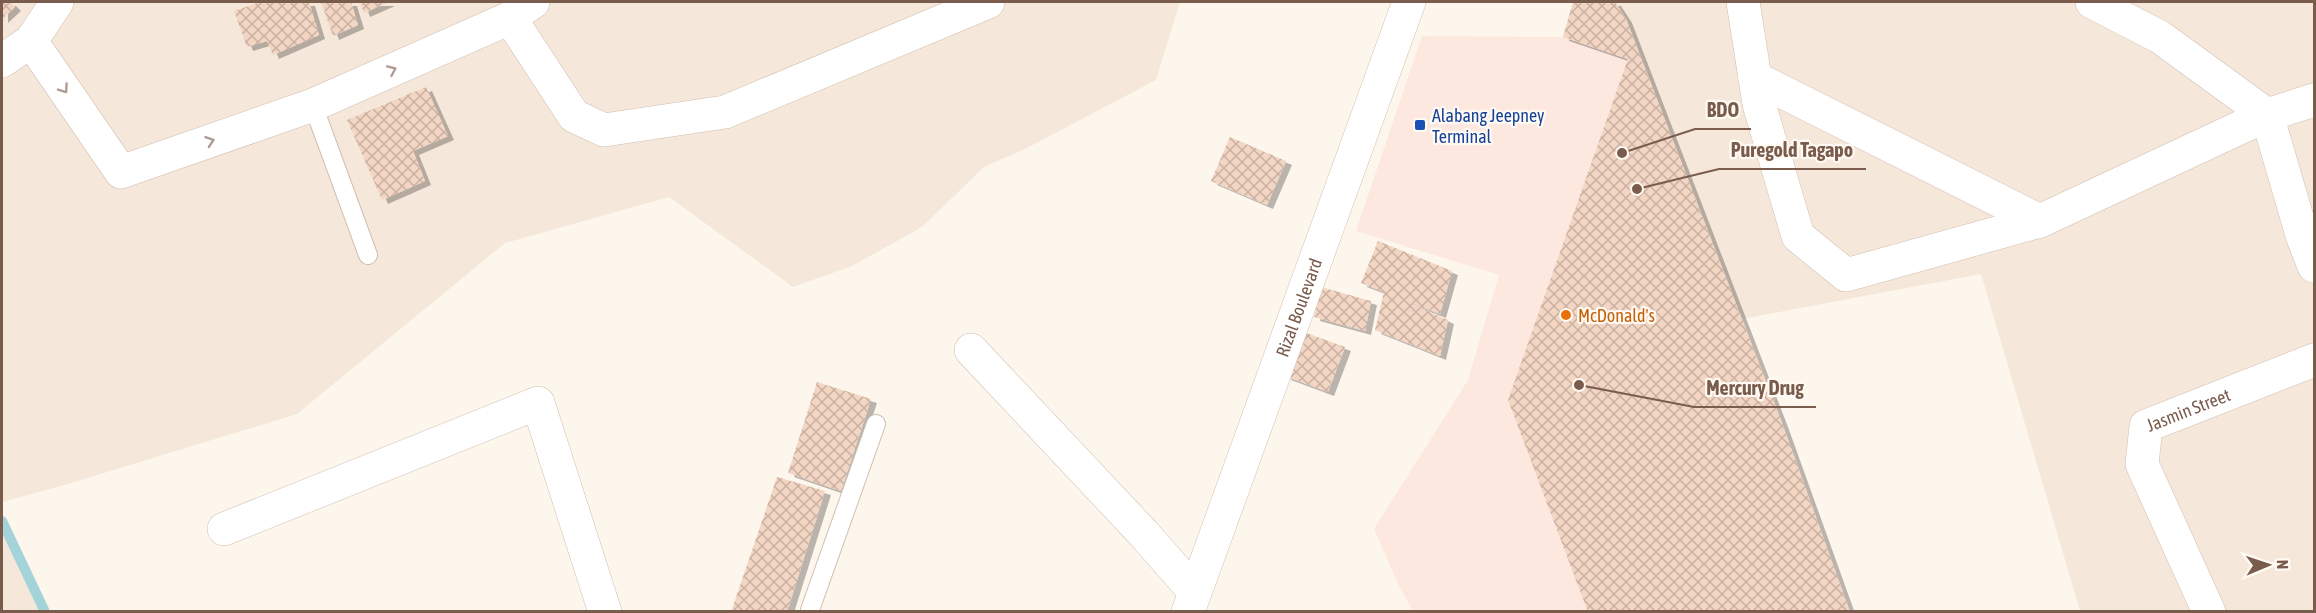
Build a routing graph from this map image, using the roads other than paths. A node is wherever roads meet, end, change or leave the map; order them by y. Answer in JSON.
{"nodes":[{"id":1,"x":57,"y":2,"type":"edge"},
{"id":2,"x":988,"y":2,"type":"edge"},
{"id":3,"x":1409,"y":2,"type":"edge"},
{"id":4,"x":1743,"y":2,"type":"edge"},
{"id":5,"x":2092,"y":2,"type":"edge"},
{"id":6,"x":521,"y":10,"type":"edge"},
{"id":7,"x":31,"y":41,"type":"junction"},
{"id":8,"x":2,"y":61,"type":"edge"},
{"id":9,"x":1755,"y":78,"type":"junction"},
{"id":10,"x":2314,"y":100,"type":"edge"},
{"id":11,"x":313,"y":105,"type":"junction"},
{"id":12,"x":2267,"y":115,"type":"junction"},
{"id":13,"x":2040,"y":221,"type":"junction"},
{"id":14,"x":368,"y":255,"type":"dead end"},
{"id":15,"x":2314,"y":266,"type":"edge"},
{"id":16,"x":971,"y":350,"type":"dead end"},
{"id":17,"x":2314,"y":360,"type":"edge"},
{"id":18,"x":876,"y":424,"type":"dead end"},
{"id":19,"x":224,"y":529,"type":"dead end"},
{"id":20,"x":1191,"y":601,"type":"edge"},
{"id":21,"x":811,"y":611,"type":"edge"},
{"id":22,"x":605,"y":612,"type":"edge"},
{"id":23,"x":2209,"y":612,"type":"edge"}],
"edges":[{"from":1,"to":7,"type":"street"},
{"from":2,"to":6,"type":"street"},
{"from":3,"to":20,"type":"street","name":"Rizal Boulevard"},
{"from":4,"to":9,"type":"street"},
{"from":5,"to":12,"type":"street"},
{"from":11,"to":6,"type":"street","one_way":true},
{"from":7,"to":8,"type":"street"},
{"from":7,"to":11,"type":"street","one_way":true},
{"from":9,"to":13,"type":"street"},
{"from":9,"to":13,"type":"street"},
{"from":10,"to":12,"type":"street"},
{"from":11,"to":14,"type":"lane"},
{"from":12,"to":13,"type":"street"},
{"from":12,"to":15,"type":"street"},
{"from":16,"to":20,"type":"street"},
{"from":17,"to":23,"type":"street","name":"Jasmin Street"},
{"from":18,"to":21,"type":"lane"},
{"from":19,"to":22,"type":"street"}]}
